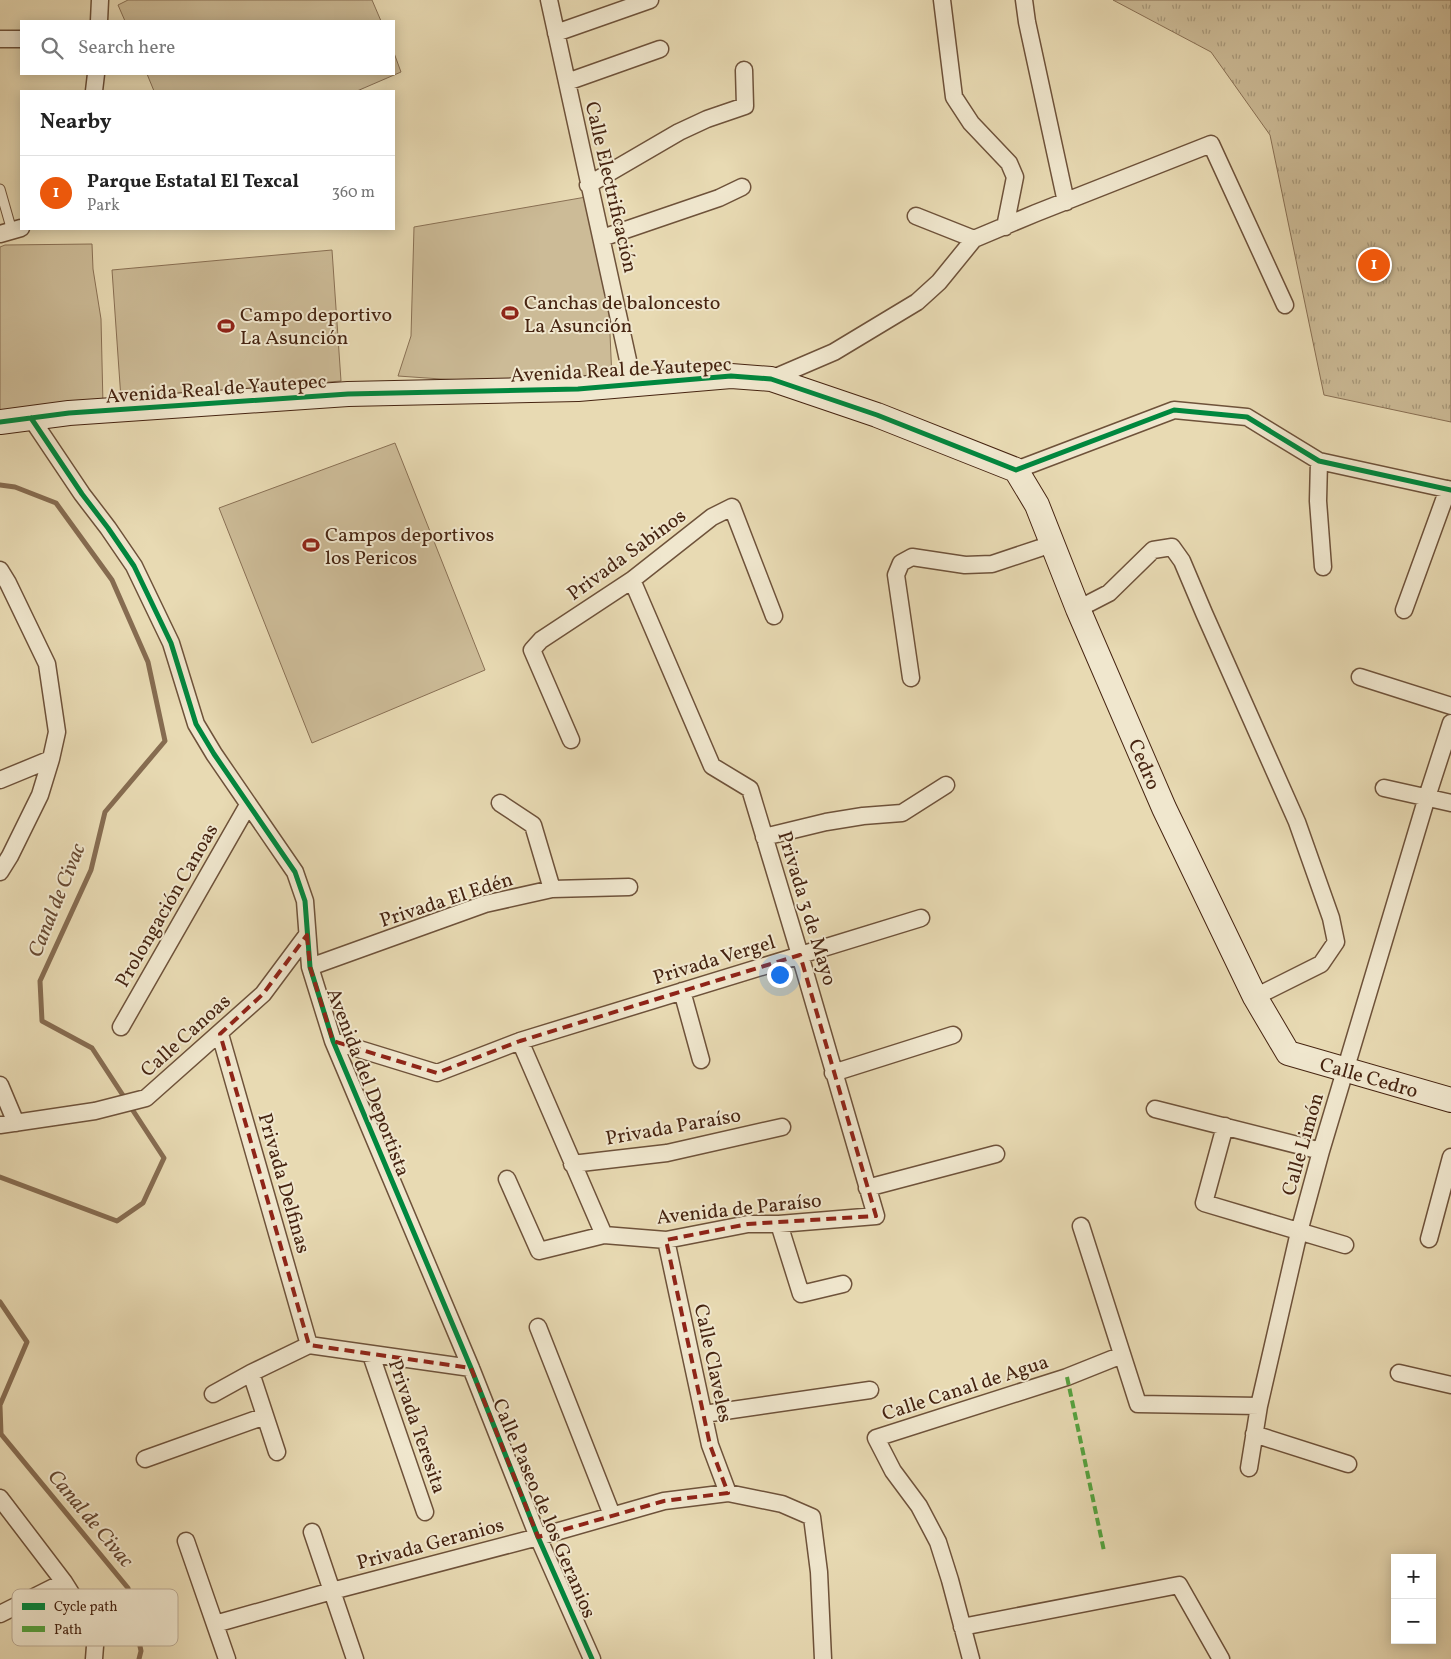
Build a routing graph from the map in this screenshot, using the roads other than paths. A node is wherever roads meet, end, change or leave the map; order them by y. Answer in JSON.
{"nodes":[{"id":1,"x":100,"y":0,"type":"edge"},
{"id":2,"x":549,"y":0,"type":"edge"},
{"id":3,"x":650,"y":0,"type":"edge"},
{"id":4,"x":942,"y":0,"type":"edge"},
{"id":5,"x":1024,"y":0,"type":"edge"},
{"id":6,"x":99,"y":20,"type":"edge"},
{"id":7,"x":556,"y":33,"type":"junction"},
{"id":8,"x":0,"y":39,"type":"edge"},
{"id":9,"x":20,"y":39,"type":"edge"},
{"id":10,"x":660,"y":49,"type":"dead end"},
{"id":11,"x":744,"y":70,"type":"dead end"},
{"id":12,"x":96,"y":75,"type":"edge"},
{"id":13,"x":566,"y":82,"type":"junction"},
{"id":14,"x":94,"y":90,"type":"edge"},
{"id":15,"x":588,"y":185,"type":"junction"},
{"id":16,"x":742,"y":187,"type":"dead end"},
{"id":17,"x":0,"y":189,"type":"edge"},
{"id":18,"x":1066,"y":202,"type":"junction"},
{"id":19,"x":916,"y":216,"type":"dead end"},
{"id":20,"x":1005,"y":227,"type":"junction"},
{"id":21,"x":11,"y":231,"type":"edge"},
{"id":22,"x":602,"y":238,"type":"junction"},
{"id":23,"x":974,"y":239,"type":"junction"},
{"id":24,"x":1285,"y":305,"type":"dead end"},
{"id":25,"x":771,"y":379,"type":"junction"},
{"id":26,"x":633,"y":383,"type":"junction"},
{"id":27,"x":31,"y":418,"type":"junction"},
{"id":28,"x":0,"y":422,"type":"edge"},
{"id":29,"x":1319,"y":461,"type":"junction"},
{"id":30,"x":1016,"y":470,"type":"junction"},
{"id":31,"x":1450,"y":490,"type":"edge"},
{"id":32,"x":1052,"y":544,"type":"junction"},
{"id":33,"x":1323,"y":567,"type":"dead end"},
{"id":34,"x":0,"y":570,"type":"edge"},
{"id":35,"x":632,"y":580,"type":"junction"},
{"id":36,"x":1078,"y":609,"type":"junction"},
{"id":37,"x":1404,"y":610,"type":"dead end"},
{"id":38,"x":774,"y":616,"type":"dead end"},
{"id":39,"x":1360,"y":677,"type":"dead end"},
{"id":40,"x":911,"y":678,"type":"dead end"},
{"id":41,"x":1451,"y":706,"type":"edge"},
{"id":42,"x":1451,"y":723,"type":"edge"},
{"id":43,"x":572,"y":740,"type":"dead end"},
{"id":44,"x":51,"y":759,"type":"junction"},
{"id":45,"x":0,"y":780,"type":"edge"},
{"id":46,"x":946,"y":785,"type":"dead end"},
{"id":47,"x":1384,"y":788,"type":"dead end"},
{"id":48,"x":1427,"y":797,"type":"junction"},
{"id":49,"x":500,"y":803,"type":"dead end"},
{"id":50,"x":1451,"y":803,"type":"edge"},
{"id":51,"x":248,"y":805,"type":"junction"},
{"id":52,"x":764,"y":837,"type":"junction"},
{"id":53,"x":0,"y":872,"type":"edge"},
{"id":54,"x":628,"y":887,"type":"dead end"},
{"id":55,"x":552,"y":889,"type":"junction"},
{"id":56,"x":921,"y":918,"type":"dead end"},
{"id":57,"x":307,"y":935,"type":"junction"},
{"id":58,"x":800,"y":955,"type":"junction"},
{"id":59,"x":310,"y":968,"type":"junction"},
{"id":60,"x":682,"y":991,"type":"junction"},
{"id":61,"x":1255,"y":996,"type":"junction"},
{"id":62,"x":121,"y":1027,"type":"dead end"},
{"id":63,"x":220,"y":1034,"type":"junction"},
{"id":64,"x":953,"y":1035,"type":"dead end"},
{"id":65,"x":332,"y":1041,"type":"junction"},
{"id":66,"x":520,"y":1041,"type":"junction"},
{"id":67,"x":1288,"y":1053,"type":"joint"},
{"id":68,"x":701,"y":1060,"type":"dead end"},
{"id":69,"x":1345,"y":1070,"type":"junction"},
{"id":70,"x":834,"y":1073,"type":"junction"},
{"id":71,"x":0,"y":1085,"type":"edge"},
{"id":72,"x":1451,"y":1100,"type":"edge"},
{"id":73,"x":1155,"y":1109,"type":"dead end"},
{"id":74,"x":16,"y":1123,"type":"junction"},
{"id":75,"x":0,"y":1125,"type":"edge"},
{"id":76,"x":1225,"y":1126,"type":"junction"},
{"id":77,"x":782,"y":1127,"type":"dead end"},
{"id":78,"x":1321,"y":1151,"type":"junction"},
{"id":79,"x":996,"y":1154,"type":"dead end"},
{"id":80,"x":1451,"y":1157,"type":"edge"},
{"id":81,"x":572,"y":1164,"type":"junction"},
{"id":82,"x":506,"y":1179,"type":"dead end"},
{"id":83,"x":867,"y":1188,"type":"junction"},
{"id":84,"x":876,"y":1216,"type":"joint"},
{"id":85,"x":779,"y":1224,"type":"junction"},
{"id":86,"x":1081,"y":1226,"type":"dead end"},
{"id":87,"x":1299,"y":1232,"type":"junction"},
{"id":88,"x":604,"y":1235,"type":"junction"},
{"id":89,"x":1429,"y":1239,"type":"dead end"},
{"id":90,"x":666,"y":1240,"type":"junction"},
{"id":91,"x":1345,"y":1245,"type":"dead end"},
{"id":92,"x":843,"y":1284,"type":"dead end"},
{"id":93,"x":538,"y":1326,"type":"dead end"},
{"id":94,"x":309,"y":1345,"type":"junction"},
{"id":95,"x":371,"y":1354,"type":"junction"},
{"id":96,"x":1122,"y":1355,"type":"junction"},
{"id":97,"x":471,"y":1368,"type":"junction"},
{"id":98,"x":1399,"y":1372,"type":"dead end"},
{"id":99,"x":251,"y":1373,"type":"junction"},
{"id":100,"x":1451,"y":1385,"type":"edge"},
{"id":101,"x":870,"y":1390,"type":"dead end"},
{"id":102,"x":213,"y":1394,"type":"dead end"},
{"id":103,"x":1259,"y":1406,"type":"junction"},
{"id":104,"x":704,"y":1414,"type":"junction"},
{"id":105,"x":265,"y":1416,"type":"junction"},
{"id":106,"x":1254,"y":1434,"type":"junction"},
{"id":107,"x":277,"y":1452,"type":"dead end"},
{"id":108,"x":145,"y":1459,"type":"dead end"},
{"id":109,"x":1348,"y":1464,"type":"dead end"},
{"id":110,"x":1250,"y":1468,"type":"dead end"},
{"id":111,"x":728,"y":1493,"type":"junction"},
{"id":112,"x":0,"y":1498,"type":"edge"},
{"id":113,"x":425,"y":1512,"type":"dead end"},
{"id":114,"x":612,"y":1515,"type":"junction"},
{"id":115,"x":312,"y":1532,"type":"dead end"},
{"id":116,"x":538,"y":1537,"type":"junction"},
{"id":117,"x":186,"y":1541,"type":"dead end"},
{"id":118,"x":64,"y":1582,"type":"junction"},
{"id":119,"x":50,"y":1589,"type":"edge"},
{"id":120,"x":68,"y":1589,"type":"edge"},
{"id":121,"x":332,"y":1591,"type":"junction"},
{"id":122,"x":12,"y":1608,"type":"edge"},
{"id":123,"x":0,"y":1614,"type":"edge"},
{"id":124,"x":215,"y":1624,"type":"junction"},
{"id":125,"x":962,"y":1626,"type":"junction"},
{"id":126,"x":95,"y":1646,"type":"edge"},
{"id":127,"x":94,"y":1659,"type":"edge"},
{"id":128,"x":227,"y":1659,"type":"edge"},
{"id":129,"x":355,"y":1659,"type":"edge"},
{"id":130,"x":592,"y":1659,"type":"edge"},
{"id":131,"x":823,"y":1659,"type":"edge"},
{"id":132,"x":971,"y":1659,"type":"edge"},
{"id":133,"x":1221,"y":1659,"type":"edge"}],
"edges":[{"from":1,"to":6,"type":"street"},
{"from":2,"to":7,"type":"street","name":"Calle Electrificación"},
{"from":3,"to":7,"type":"street"},
{"from":4,"to":20,"type":"street"},
{"from":5,"to":18,"type":"street"},
{"from":7,"to":13,"type":"street","name":"Calle Electrificación"},
{"from":8,"to":9,"type":"street"},
{"from":10,"to":13,"type":"street"},
{"from":11,"to":15,"type":"street"},
{"from":12,"to":14,"type":"street"},
{"from":13,"to":15,"type":"street","name":"Calle Electrificación"},
{"from":15,"to":22,"type":"street","name":"Calle Electrificación"},
{"from":16,"to":22,"type":"street"},
{"from":17,"to":21,"type":"lane"},
{"from":18,"to":20,"type":"street"},
{"from":18,"to":24,"type":"street"},
{"from":19,"to":23,"type":"street"},
{"from":20,"to":23,"type":"street"},
{"from":22,"to":26,"type":"street","name":"Calle Electrificación"},
{"from":23,"to":25,"type":"street"},
{"from":25,"to":26,"type":"street","name":"Avenida Real de Yautepec"},
{"from":25,"to":30,"type":"street","name":"Avenida Real de Yautepec"},
{"from":26,"to":27,"type":"street","name":"Avenida Real de Yautepec"},
{"from":27,"to":28,"type":"street","name":"Avenida Real de Yautepec"},
{"from":27,"to":51,"type":"street","name":"Avenida del Deportista"},
{"from":29,"to":30,"type":"street"},
{"from":29,"to":31,"type":"street"},
{"from":29,"to":33,"type":"street"},
{"from":30,"to":32,"type":"street","name":"Cedro"},
{"from":31,"to":37,"type":"street"},
{"from":32,"to":36,"type":"street","name":"Cedro"},
{"from":32,"to":40,"type":"street"},
{"from":34,"to":44,"type":"street"},
{"from":35,"to":38,"type":"street","name":"Privada Sabinos"},
{"from":35,"to":43,"type":"street","name":"Privada Sabinos"},
{"from":35,"to":52,"type":"street","name":"Privada 3 de Mayo"},
{"from":36,"to":61,"type":"street","name":"Cedro"},
{"from":36,"to":61,"type":"street"},
{"from":39,"to":41,"type":"street"},
{"from":42,"to":48,"type":"street","name":"Calle Limón"},
{"from":44,"to":45,"type":"street"},
{"from":44,"to":53,"type":"street"},
{"from":46,"to":52,"type":"street"},
{"from":47,"to":48,"type":"street"},
{"from":48,"to":50,"type":"street"},
{"from":48,"to":69,"type":"street","name":"Calle Limón"},
{"from":49,"to":55,"type":"street"},
{"from":51,"to":57,"type":"street","name":"Avenida del Deportista"},
{"from":51,"to":62,"type":"street","name":"Prolongación Canoas"},
{"from":52,"to":58,"type":"street","name":"Privada 3 de Mayo"},
{"from":54,"to":55,"type":"street","name":"Privada El Edén"},
{"from":55,"to":59,"type":"street","name":"Privada El Edén"},
{"from":56,"to":58,"type":"street","name":"Privada Vergel"},
{"from":57,"to":59,"type":"street","name":"Avenida del Deportista"},
{"from":57,"to":63,"type":"street","name":"Calle Canoas"},
{"from":58,"to":60,"type":"street","name":"Privada Vergel"},
{"from":58,"to":70,"type":"street","name":"Privada 3 de Mayo"},
{"from":59,"to":65,"type":"street","name":"Avenida del Deportista"},
{"from":60,"to":66,"type":"street","name":"Privada Vergel"},
{"from":60,"to":68,"type":"street"},
{"from":61,"to":67,"type":"street","name":"Cedro"},
{"from":63,"to":74,"type":"street","name":"Calle Canoas"},
{"from":63,"to":94,"type":"street","name":"Privada Delfinas"},
{"from":64,"to":70,"type":"street"},
{"from":65,"to":66,"type":"street","name":"Privada Vergel"},
{"from":65,"to":97,"type":"street","name":"Avenida del Deportista"},
{"from":66,"to":81,"type":"street"},
{"from":67,"to":69,"type":"street","name":"Calle Cedro"},
{"from":69,"to":72,"type":"street","name":"Calle Cedro"},
{"from":69,"to":78,"type":"street","name":"Calle Limón"},
{"from":70,"to":83,"type":"street","name":"Privada 3 de Mayo"},
{"from":71,"to":74,"type":"street"},
{"from":73,"to":76,"type":"street"},
{"from":74,"to":75,"type":"street","name":"Calle Canoas"},
{"from":76,"to":78,"type":"street"},
{"from":76,"to":87,"type":"street"},
{"from":77,"to":81,"type":"street","name":"Privada Paraíso"},
{"from":78,"to":87,"type":"street","name":"Calle Limón"},
{"from":79,"to":83,"type":"street"},
{"from":80,"to":89,"type":"street"},
{"from":81,"to":88,"type":"street"},
{"from":82,"to":88,"type":"street","name":"Avenida de Paraíso"},
{"from":83,"to":84,"type":"street","name":"Privada 3 de Mayo"},
{"from":84,"to":85,"type":"street","name":"Avenida de Paraíso"},
{"from":85,"to":90,"type":"street","name":"Avenida de Paraíso"},
{"from":85,"to":92,"type":"street"},
{"from":86,"to":96,"type":"street"},
{"from":87,"to":91,"type":"street"},
{"from":87,"to":103,"type":"street","name":"Calle Limón"},
{"from":88,"to":90,"type":"street","name":"Avenida de Paraíso"},
{"from":90,"to":104,"type":"street","name":"Calle Claveles"},
{"from":93,"to":114,"type":"street"},
{"from":94,"to":95,"type":"street"},
{"from":94,"to":99,"type":"street"},
{"from":95,"to":97,"type":"street"},
{"from":95,"to":113,"type":"street","name":"Privada Teresita"},
{"from":96,"to":103,"type":"street"},
{"from":96,"to":125,"type":"street","name":"Calle Canal de Agua"},
{"from":97,"to":116,"type":"street","name":"Calle Paseo de los Geranios"},
{"from":98,"to":100,"type":"street"},
{"from":99,"to":102,"type":"street"},
{"from":99,"to":105,"type":"street"},
{"from":101,"to":104,"type":"street"},
{"from":103,"to":106,"type":"street","name":"Calle Limón"},
{"from":104,"to":111,"type":"street","name":"Calle Claveles"},
{"from":105,"to":107,"type":"street"},
{"from":105,"to":108,"type":"street"},
{"from":106,"to":109,"type":"street"},
{"from":106,"to":110,"type":"street","name":"Calle Limón"},
{"from":111,"to":114,"type":"street","name":"Privada Geranios"},
{"from":111,"to":131,"type":"street","name":"Privada Geranios"},
{"from":112,"to":118,"type":"street"},
{"from":114,"to":116,"type":"street","name":"Privada Geranios"},
{"from":115,"to":121,"type":"street"},
{"from":116,"to":121,"type":"street","name":"Privada Geranios"},
{"from":116,"to":130,"type":"street","name":"Calle Paseo de los Geranios"},
{"from":117,"to":124,"type":"street"},
{"from":118,"to":119,"type":"street"},
{"from":118,"to":120,"type":"street"},
{"from":121,"to":124,"type":"street","name":"Privada Geranios"},
{"from":121,"to":129,"type":"street"},
{"from":122,"to":123,"type":"street"},
{"from":124,"to":128,"type":"street"},
{"from":125,"to":132,"type":"street"},
{"from":125,"to":133,"type":"street"},
{"from":126,"to":127,"type":"street"}]}
